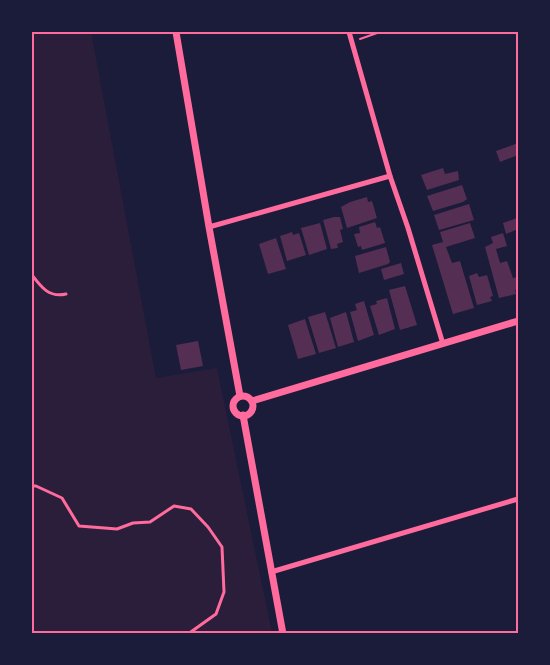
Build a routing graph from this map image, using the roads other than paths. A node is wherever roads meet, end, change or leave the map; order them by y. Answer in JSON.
{"nodes":[{"id":1,"x":176,"y":32,"type":"edge"},
{"id":2,"x":349,"y":32,"type":"edge"},
{"id":3,"x":390,"y":176,"type":"junction"},
{"id":4,"x":209,"y":227,"type":"junction"},
{"id":5,"x":32,"y":274,"type":"edge"},
{"id":6,"x":66,"y":294,"type":"dead end"},
{"id":7,"x":519,"y":321,"type":"edge"},
{"id":8,"x":443,"y":344,"type":"junction"},
{"id":9,"x":240,"y":396,"type":"junction"},
{"id":10,"x":252,"y":401,"type":"junction"},
{"id":11,"x":243,"y":416,"type":"junction"},
{"id":12,"x":32,"y":486,"type":"edge"},
{"id":13,"x":519,"y":499,"type":"edge"},
{"id":14,"x":271,"y":572,"type":"junction"},
{"id":15,"x":189,"y":633,"type":"edge"},
{"id":16,"x":283,"y":633,"type":"edge"}],
"edges":[{"from":1,"to":4,"type":"street"},
{"from":2,"to":3,"type":"street"},
{"from":3,"to":4,"type":"street"},
{"from":3,"to":8,"type":"street"},
{"from":4,"to":9,"type":"street"},
{"from":5,"to":6,"type":"lane"},
{"from":7,"to":8,"type":"street"},
{"from":8,"to":10,"type":"street"},
{"from":9,"to":10,"type":"street"},
{"from":9,"to":11,"type":"street"},
{"from":10,"to":11,"type":"street"},
{"from":11,"to":14,"type":"street"},
{"from":12,"to":15,"type":"lane"},
{"from":13,"to":14,"type":"street"},
{"from":14,"to":16,"type":"street"}]}
